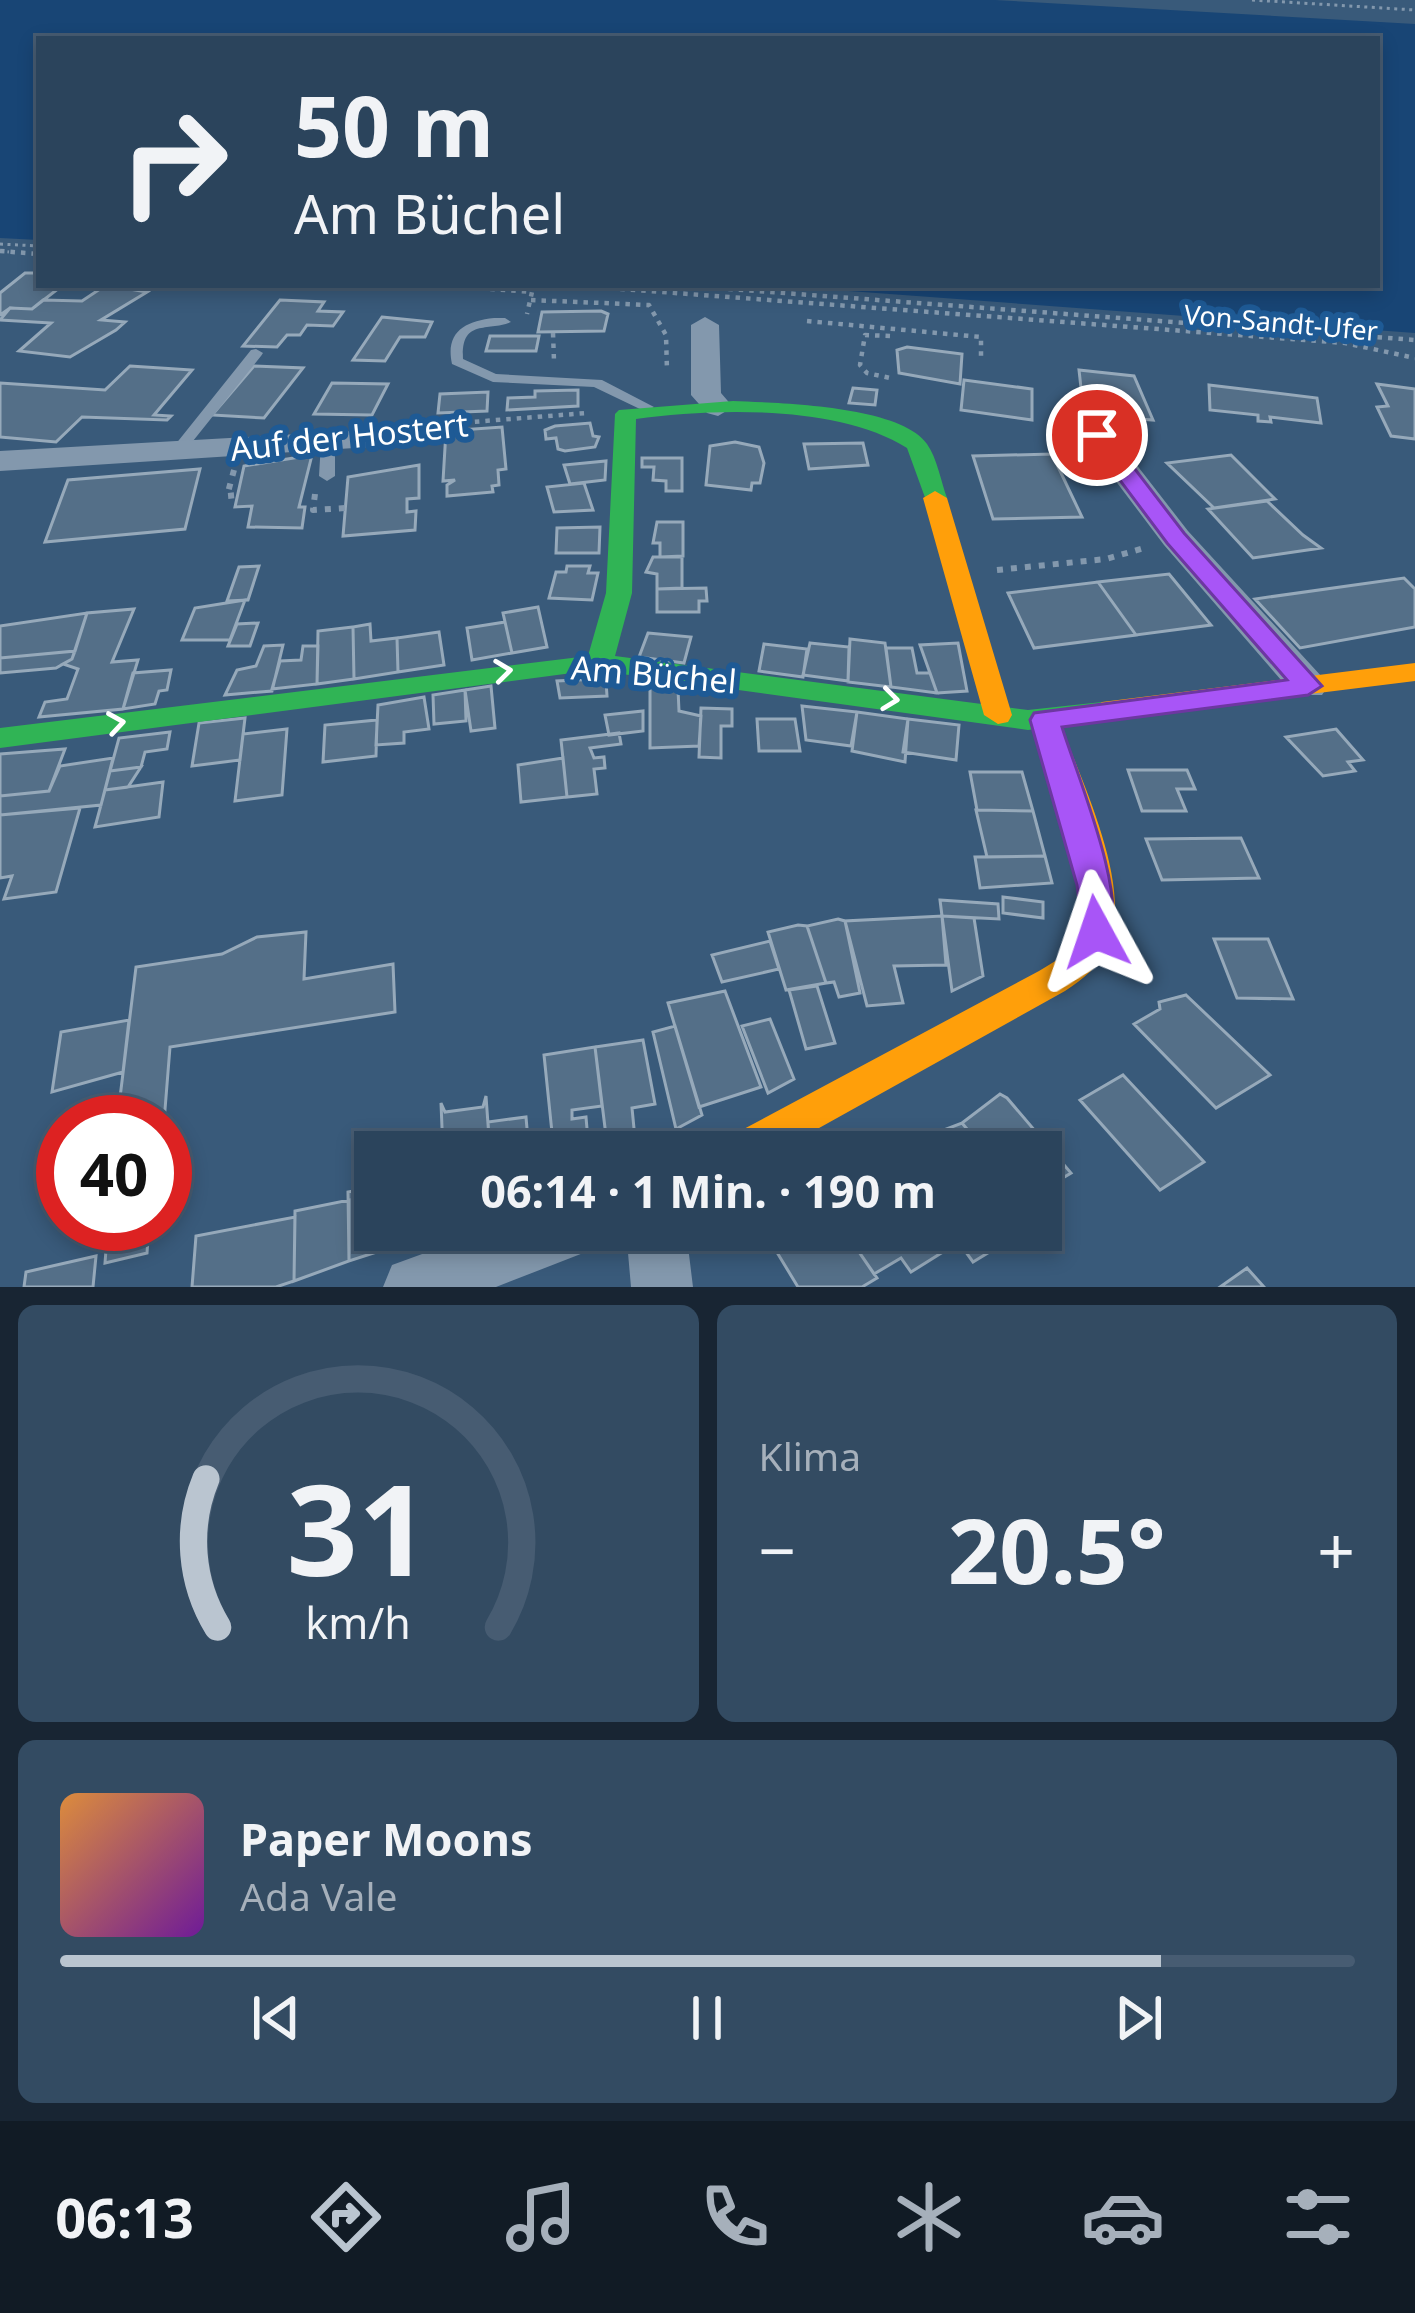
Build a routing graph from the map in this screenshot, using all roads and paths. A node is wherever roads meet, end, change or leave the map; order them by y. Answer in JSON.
{"nodes":[{"id":1,"x":1252,"y":0,"type":"edge"},
{"id":2,"x":1415,"y":10,"type":"edge"},
{"id":3,"x":0,"y":248,"type":"edge"},
{"id":4,"x":36,"y":250,"type":"edge"},
{"id":5,"x":478,"y":288,"type":"edge"},
{"id":6,"x":664,"y":288,"type":"edge"},
{"id":7,"x":696,"y":289,"type":"edge"},
{"id":8,"x":531,"y":299,"type":"junction"},
{"id":9,"x":527,"y":314,"type":"dead end"},
{"id":10,"x":700,"y":315,"type":"joint"},
{"id":11,"x":807,"y":321,"type":"dead end"},
{"id":12,"x":505,"y":322,"type":"dead end"},
{"id":13,"x":1340,"y":334,"type":"junction"},
{"id":14,"x":890,"y":336,"type":"dead end"},
{"id":15,"x":1415,"y":340,"type":"edge"},
{"id":16,"x":1345,"y":343,"type":"junction"},
{"id":17,"x":256,"y":353,"type":"dead end"},
{"id":18,"x":981,"y":356,"type":"dead end"},
{"id":19,"x":1415,"y":358,"type":"edge"},
{"id":20,"x":667,"y":371,"type":"dead end"},
{"id":21,"x":890,"y":378,"type":"dead end"},
{"id":22,"x":718,"y":407,"type":"junction"},
{"id":23,"x":637,"y":411,"type":"junction"},
{"id":24,"x":1097,"y":435,"type":"dead end"},
{"id":25,"x":404,"y":437,"type":"joint"},
{"id":26,"x":328,"y":442,"type":"junction"},
{"id":27,"x":176,"y":454,"type":"junction"},
{"id":28,"x":0,"y":461,"type":"edge"},
{"id":29,"x":327,"y":476,"type":"dead end"},
{"id":30,"x":1176,"y":538,"type":"junction"},
{"id":31,"x":958,"y":573,"type":"junction"},
{"id":32,"x":599,"y":664,"type":"junction"},
{"id":33,"x":1415,"y":672,"type":"edge"},
{"id":34,"x":1308,"y":686,"type":"junction"},
{"id":35,"x":998,"y":715,"type":"junction"},
{"id":36,"x":1045,"y":720,"type":"junction"},
{"id":37,"x":0,"y":738,"type":"edge"},
{"id":38,"x":777,"y":1131,"type":"edge"},
{"id":39,"x":513,"y":1251,"type":"edge"},
{"id":40,"x":658,"y":1251,"type":"edge"},
{"id":41,"x":414,"y":1287,"type":"edge"},
{"id":42,"x":662,"y":1287,"type":"edge"}],
"edges":[{"from":1,"to":2,"type":"path"},
{"from":3,"to":4,"type":"path"},
{"from":5,"to":8,"type":"path"},
{"from":6,"to":7,"type":"path","name":"Von-Sandt-Ufer"},
{"from":7,"to":10,"type":"path"},
{"from":7,"to":13,"type":"path","name":"Von-Sandt-Ufer"},
{"from":7,"to":16,"type":"path","name":"Von-Sandt-Ufer"},
{"from":8,"to":9,"type":"path"},
{"from":8,"to":20,"type":"path"},
{"from":10,"to":22,"type":"street"},
{"from":11,"to":18,"type":"path"},
{"from":12,"to":23,"type":"lane"},
{"from":13,"to":15,"type":"path","name":"Von-Sandt-Ufer"},
{"from":13,"to":16,"type":"path"},
{"from":14,"to":21,"type":"path"},
{"from":16,"to":19,"type":"path","name":"Von-Sandt-Ufer"},
{"from":17,"to":27,"type":"lane"},
{"from":22,"to":23,"type":"street"},
{"from":22,"to":31,"type":"street"},
{"from":23,"to":25,"type":"path","name":"Auf der Hostert"},
{"from":23,"to":32,"type":"street"},
{"from":24,"to":30,"type":"street"},
{"from":25,"to":26,"type":"street","name":"Auf der Hostert"},
{"from":26,"to":27,"type":"street","name":"Auf der Hostert"},
{"from":26,"to":29,"type":"lane"},
{"from":27,"to":28,"type":"street","name":"Auf der Hostert"},
{"from":30,"to":31,"type":"path"},
{"from":30,"to":34,"type":"street"},
{"from":31,"to":35,"type":"street"},
{"from":32,"to":35,"type":"street","name":"Am Büchel","one_way":true},
{"from":37,"to":32,"type":"street","name":"Am Büchel","one_way":true},
{"from":33,"to":34,"type":"street","name":"Am Büchel"},
{"from":34,"to":36,"type":"street","name":"Am Büchel"},
{"from":35,"to":36,"type":"street","name":"Am Büchel"},
{"from":36,"to":38,"type":"street"},
{"from":39,"to":41,"type":"street"},
{"from":40,"to":42,"type":"street"}]}
